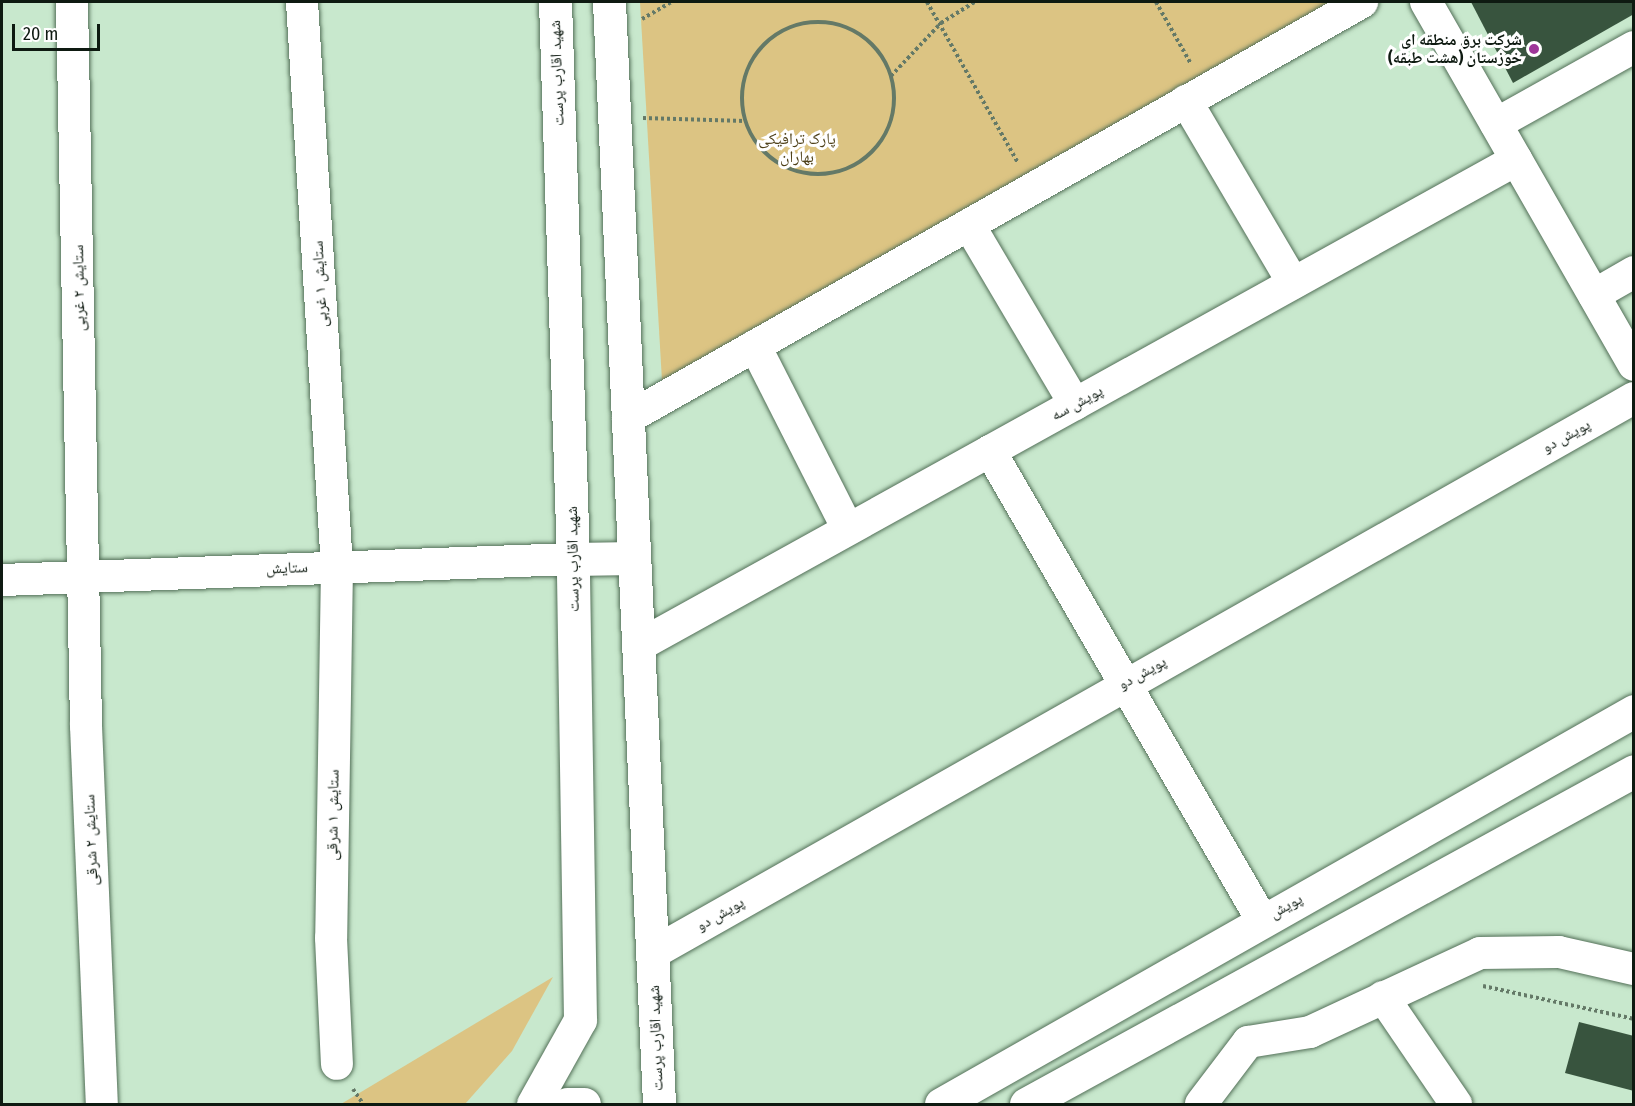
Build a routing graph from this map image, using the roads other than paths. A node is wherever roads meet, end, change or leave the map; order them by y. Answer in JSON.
{"nodes":[{"id":1,"x":72,"y":2,"type":"edge"},
{"id":2,"x":302,"y":2,"type":"edge"},
{"id":3,"x":555,"y":2,"type":"edge"},
{"id":4,"x":609,"y":2,"type":"edge"},
{"id":5,"x":1362,"y":2,"type":"edge"},
{"id":6,"x":1426,"y":2,"type":"edge"},
{"id":7,"x":1634,"y":47,"type":"edge"},
{"id":8,"x":1196,"y":96,"type":"junction"},
{"id":9,"x":1496,"y":124,"type":"junction"},
{"id":10,"x":1516,"y":160,"type":"junction"},
{"id":11,"x":969,"y":225,"type":"junction"},
{"id":12,"x":1634,"y":272,"type":"edge"},
{"id":13,"x":1293,"y":284,"type":"junction"},
{"id":14,"x":1594,"y":295,"type":"junction"},
{"id":15,"x":755,"y":346,"type":"junction"},
{"id":16,"x":1634,"y":365,"type":"edge"},
{"id":17,"x":1634,"y":398,"type":"edge"},
{"id":18,"x":1075,"y":404,"type":"junction"},
{"id":19,"x":628,"y":418,"type":"junction"},
{"id":20,"x":990,"y":452,"type":"junction"},
{"id":21,"x":848,"y":529,"type":"junction"},
{"id":22,"x":634,"y":558,"type":"junction"},
{"id":23,"x":573,"y":559,"type":"junction"},
{"id":24,"x":337,"y":567,"type":"junction"},
{"id":25,"x":85,"y":575,"type":"junction"},
{"id":26,"x":2,"y":580,"type":"edge"},
{"id":27,"x":639,"y":646,"type":"junction"},
{"id":28,"x":1124,"y":683,"type":"junction"},
{"id":29,"x":1634,"y":711,"type":"edge"},
{"id":30,"x":1634,"y":771,"type":"edge"},
{"id":31,"x":1262,"y":920,"type":"junction"},
{"id":32,"x":653,"y":953,"type":"junction"},
{"id":33,"x":1285,"y":964,"type":"junction"},
{"id":34,"x":1634,"y":969,"type":"edge"},
{"id":35,"x":1383,"y":998,"type":"junction"},
{"id":36,"x":337,"y":1064,"type":"dead end"},
{"id":37,"x":102,"y":1104,"type":"edge"},
{"id":38,"x":533,"y":1104,"type":"edge"},
{"id":39,"x":567,"y":1104,"type":"edge"},
{"id":40,"x":584,"y":1104,"type":"edge"},
{"id":41,"x":659,"y":1104,"type":"edge"},
{"id":42,"x":941,"y":1104,"type":"edge"},
{"id":43,"x":1026,"y":1104,"type":"edge"},
{"id":44,"x":1201,"y":1104,"type":"edge"},
{"id":45,"x":1456,"y":1104,"type":"edge"}],
"edges":[{"from":1,"to":25,"type":"street","name":"ستایش ۲ غربی"},
{"from":2,"to":24,"type":"street","name":"ستایش ۱ غربی"},
{"from":3,"to":23,"type":"main road","name":"شهید اقارب پرست"},
{"from":4,"to":19,"type":"main road","name":"شهید اقارب پرست"},
{"from":5,"to":8,"type":"street"},
{"from":6,"to":9,"type":"street"},
{"from":7,"to":9,"type":"street"},
{"from":8,"to":11,"type":"street"},
{"from":8,"to":13,"type":"street"},
{"from":9,"to":10,"type":"street"},
{"from":10,"to":13,"type":"street","name":"پویش سه"},
{"from":10,"to":14,"type":"street"},
{"from":11,"to":15,"type":"street"},
{"from":11,"to":18,"type":"street"},
{"from":12,"to":14,"type":"street"},
{"from":13,"to":18,"type":"street","name":"پویش سه"},
{"from":14,"to":16,"type":"street"},
{"from":15,"to":19,"type":"street"},
{"from":15,"to":21,"type":"street"},
{"from":17,"to":28,"type":"street","name":"پویش دو"},
{"from":18,"to":20,"type":"street","name":"پویش سه"},
{"from":19,"to":22,"type":"main road","name":"شهید اقارب پرست"},
{"from":20,"to":21,"type":"street","name":"پویش سه"},
{"from":20,"to":28,"type":"street"},
{"from":21,"to":27,"type":"street","name":"پویش سه"},
{"from":22,"to":23,"type":"main road"},
{"from":22,"to":27,"type":"main road","name":"شهید اقارب پرست"},
{"from":23,"to":24,"type":"street","name":"ستایش"},
{"from":23,"to":38,"type":"main road","name":"شهید اقارب پرست"},
{"from":24,"to":25,"type":"street","name":"ستایش"},
{"from":24,"to":36,"type":"street","name":"ستایش ۱ شرقی"},
{"from":25,"to":26,"type":"street","name":"ستایش"},
{"from":25,"to":37,"type":"street","name":"ستایش ۲ شرقی"},
{"from":27,"to":32,"type":"main road","name":"شهید اقارب پرست"},
{"from":28,"to":31,"type":"street"},
{"from":28,"to":32,"type":"street","name":"پویش دو"},
{"from":29,"to":31,"type":"main road","name":"پویش"},
{"from":30,"to":33,"type":"main road"},
{"from":31,"to":33,"type":"main road"},
{"from":31,"to":42,"type":"main road","name":"پویش"},
{"from":32,"to":41,"type":"main road","name":"شهید اقارب پرست"},
{"from":33,"to":43,"type":"main road"},
{"from":34,"to":35,"type":"street"},
{"from":35,"to":44,"type":"street"},
{"from":35,"to":45,"type":"street"},
{"from":39,"to":40,"type":"main road"}]}
